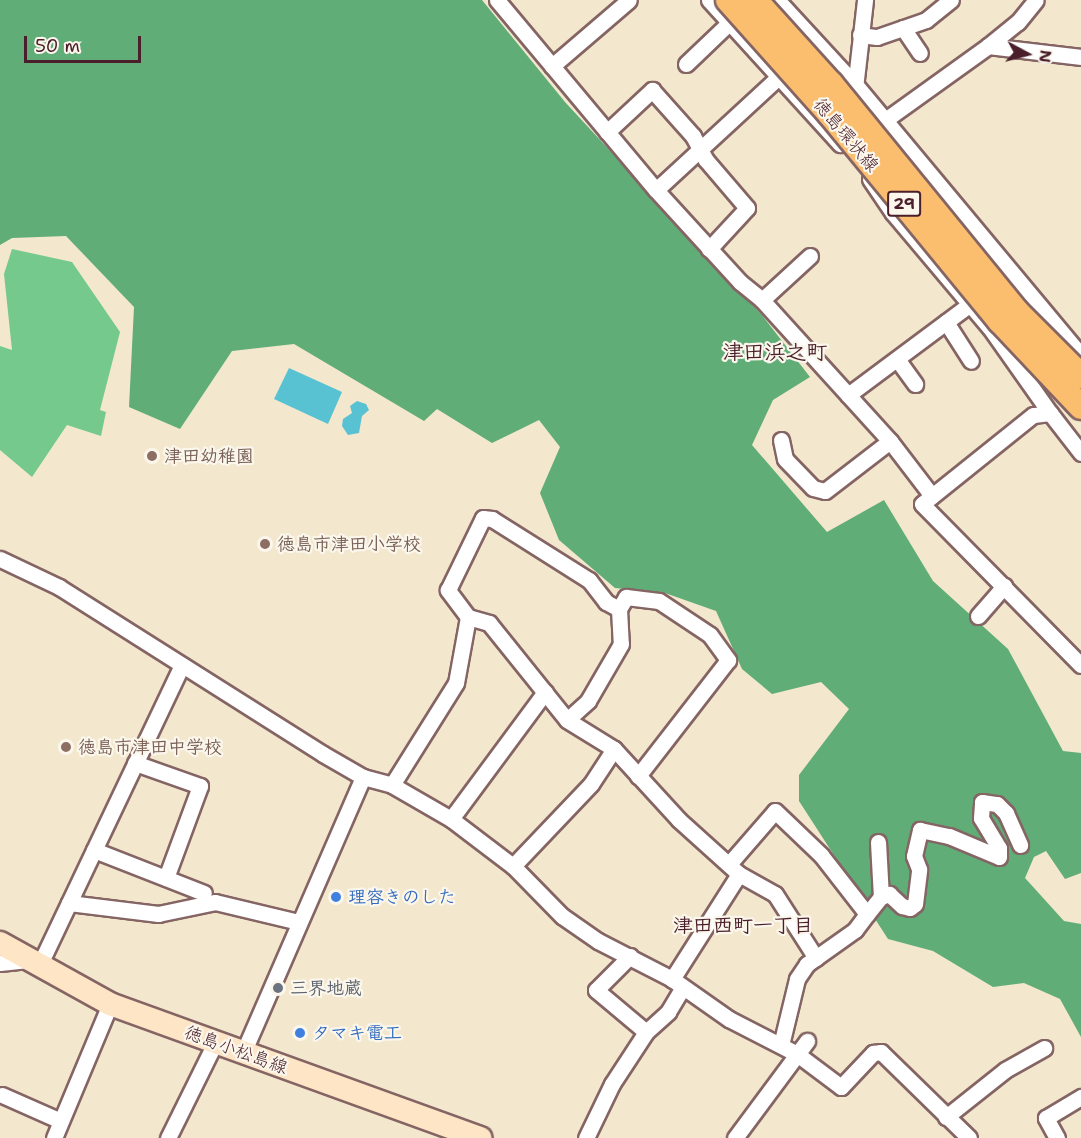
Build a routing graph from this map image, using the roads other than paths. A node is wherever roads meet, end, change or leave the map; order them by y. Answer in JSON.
{"nodes":[{"id":1,"x":497,"y":0,"type":"edge"},
{"id":2,"x":629,"y":0,"type":"edge"},
{"id":3,"x":710,"y":0,"type":"edge"},
{"id":4,"x":755,"y":0,"type":"edge"},
{"id":5,"x":774,"y":0,"type":"edge"},
{"id":6,"x":865,"y":0,"type":"edge"},
{"id":7,"x":951,"y":0,"type":"edge"},
{"id":8,"x":1036,"y":0,"type":"edge"},
{"id":9,"x":729,"y":11,"type":"edge"},
{"id":10,"x":903,"y":28,"type":"junction"},
{"id":11,"x":860,"y":35,"type":"junction"},
{"id":12,"x":813,"y":43,"type":"junction"},
{"id":13,"x":988,"y":46,"type":"junction"},
{"id":14,"x":920,"y":53,"type":"dead end"},
{"id":15,"x":1081,"y":57,"type":"edge"},
{"id":16,"x":686,"y":64,"type":"dead end"},
{"id":17,"x":552,"y":66,"type":"junction"},
{"id":18,"x":779,"y":77,"type":"junction"},
{"id":19,"x":855,"y":88,"type":"junction"},
{"id":20,"x":882,"y":122,"type":"junction"},
{"id":21,"x":607,"y":132,"type":"junction"},
{"id":22,"x":700,"y":149,"type":"junction"},
{"id":23,"x":846,"y":150,"type":"junction"},
{"id":24,"x":656,"y":190,"type":"junction"},
{"id":25,"x":710,"y":249,"type":"junction"},
{"id":26,"x":810,"y":256,"type":"dead end"},
{"id":27,"x":1008,"y":275,"type":"junction"},
{"id":28,"x":762,"y":300,"type":"junction"},
{"id":29,"x":970,"y":304,"type":"junction"},
{"id":30,"x":946,"y":322,"type":"junction"},
{"id":31,"x":897,"y":359,"type":"junction"},
{"id":32,"x":1081,"y":359,"type":"edge"},
{"id":33,"x":971,"y":361,"type":"dead end"},
{"id":34,"x":1081,"y":376,"type":"edge"},
{"id":35,"x":915,"y":384,"type":"dead end"},
{"id":36,"x":848,"y":395,"type":"junction"},
{"id":37,"x":1081,"y":407,"type":"edge"},
{"id":38,"x":1050,"y":413,"type":"junction"},
{"id":39,"x":781,"y":440,"type":"dead end"},
{"id":40,"x":890,"y":441,"type":"junction"},
{"id":41,"x":1081,"y":453,"type":"edge"},
{"id":42,"x":932,"y":496,"type":"junction"},
{"id":43,"x":0,"y":560,"type":"edge"},
{"id":44,"x":1004,"y":586,"type":"junction"},
{"id":45,"x":619,"y":609,"type":"junction"},
{"id":46,"x":978,"y":616,"type":"dead end"},
{"id":47,"x":468,"y":617,"type":"junction"},
{"id":48,"x":182,"y":665,"type":"junction"},
{"id":49,"x":1081,"y":665,"type":"edge"},
{"id":50,"x":545,"y":692,"type":"junction"},
{"id":51,"x":567,"y":720,"type":"junction"},
{"id":52,"x":614,"y":749,"type":"junction"},
{"id":53,"x":135,"y":763,"type":"junction"},
{"id":54,"x":638,"y":776,"type":"junction"},
{"id":55,"x":363,"y":777,"type":"junction"},
{"id":56,"x":392,"y":785,"type":"junction"},
{"id":57,"x":450,"y":819,"type":"junction"},
{"id":58,"x":878,"y":842,"type":"dead end"},
{"id":59,"x":1020,"y":845,"type":"dead end"},
{"id":60,"x":94,"y":850,"type":"junction"},
{"id":61,"x":513,"y":867,"type":"junction"},
{"id":62,"x":734,"y":869,"type":"junction"},
{"id":63,"x":166,"y":878,"type":"junction"},
{"id":64,"x":204,"y":893,"type":"dead end"},
{"id":65,"x":881,"y":897,"type":"junction"},
{"id":66,"x":69,"y":903,"type":"junction"},
{"id":67,"x":867,"y":914,"type":"junction"},
{"id":68,"x":299,"y":922,"type":"junction"},
{"id":69,"x":0,"y":943,"type":"edge"},
{"id":70,"x":630,"y":956,"type":"junction"},
{"id":71,"x":816,"y":958,"type":"junction"},
{"id":72,"x":0,"y":963,"type":"edge"},
{"id":73,"x":33,"y":963,"type":"junction"},
{"id":74,"x":678,"y":983,"type":"junction"},
{"id":75,"x":110,"y":1004,"type":"junction"},
{"id":76,"x":646,"y":1032,"type":"junction"},
{"id":77,"x":807,"y":1041,"type":"dead end"},
{"id":78,"x":215,"y":1043,"type":"junction"},
{"id":79,"x":781,"y":1045,"type":"junction"},
{"id":80,"x":1044,"y":1048,"type":"dead end"},
{"id":81,"x":243,"y":1053,"type":"junction"},
{"id":82,"x":797,"y":1054,"type":"junction"},
{"id":83,"x":2,"y":1095,"type":"dead end"},
{"id":84,"x":1081,"y":1097,"type":"edge"},
{"id":85,"x":946,"y":1117,"type":"junction"},
{"id":86,"x":61,"y":1121,"type":"junction"},
{"id":87,"x":54,"y":1138,"type":"edge"},
{"id":88,"x":168,"y":1138,"type":"edge"},
{"id":89,"x":481,"y":1138,"type":"edge"},
{"id":90,"x":586,"y":1138,"type":"edge"},
{"id":91,"x":735,"y":1138,"type":"edge"},
{"id":92,"x":969,"y":1138,"type":"edge"},
{"id":93,"x":1058,"y":1138,"type":"edge"}],
"edges":[{"from":1,"to":17,"type":"street"},
{"from":2,"to":17,"type":"street"},
{"from":3,"to":9,"type":"street"},
{"from":4,"to":34,"type":"main road","name":"徳島環状線","number":"29","bridge":true},
{"from":5,"to":12,"type":"street"},
{"from":6,"to":11,"type":"street"},
{"from":7,"to":10,"type":"street"},
{"from":8,"to":13,"type":"street"},
{"from":9,"to":16,"type":"street"},
{"from":9,"to":18,"type":"street"},
{"from":9,"to":37,"type":"main road","name":"徳島環状線","number":"29","bridge":true},
{"from":10,"to":11,"type":"street"},
{"from":10,"to":14,"type":"street"},
{"from":11,"to":19,"type":"street"},
{"from":12,"to":18,"type":"street"},
{"from":12,"to":19,"type":"street"},
{"from":13,"to":15,"type":"street"},
{"from":13,"to":20,"type":"street"},
{"from":17,"to":21,"type":"street"},
{"from":18,"to":22,"type":"street"},
{"from":18,"to":23,"type":"street"},
{"from":19,"to":20,"type":"street"},
{"from":20,"to":23,"type":"street"},
{"from":20,"to":27,"type":"street"},
{"from":21,"to":22,"type":"street"},
{"from":21,"to":24,"type":"street"},
{"from":22,"to":24,"type":"street"},
{"from":22,"to":25,"type":"street"},
{"from":23,"to":29,"type":"street"},
{"from":24,"to":25,"type":"street"},
{"from":25,"to":28,"type":"street"},
{"from":26,"to":28,"type":"street"},
{"from":27,"to":29,"type":"street"},
{"from":27,"to":32,"type":"street"},
{"from":28,"to":36,"type":"street"},
{"from":29,"to":30,"type":"street"},
{"from":29,"to":38,"type":"street"},
{"from":30,"to":31,"type":"street"},
{"from":30,"to":33,"type":"street"},
{"from":31,"to":35,"type":"street"},
{"from":31,"to":36,"type":"street"},
{"from":36,"to":40,"type":"street"},
{"from":38,"to":41,"type":"street"},
{"from":38,"to":42,"type":"street"},
{"from":39,"to":40,"type":"street"},
{"from":40,"to":42,"type":"street"},
{"from":42,"to":44,"type":"street"},
{"from":43,"to":48,"type":"street"},
{"from":44,"to":46,"type":"street"},
{"from":44,"to":49,"type":"street"},
{"from":45,"to":47,"type":"street"},
{"from":45,"to":51,"type":"street"},
{"from":45,"to":54,"type":"street"},
{"from":47,"to":50,"type":"street"},
{"from":47,"to":56,"type":"street"},
{"from":48,"to":53,"type":"street"},
{"from":48,"to":55,"type":"street"},
{"from":50,"to":51,"type":"street"},
{"from":50,"to":57,"type":"street"},
{"from":51,"to":52,"type":"street"},
{"from":52,"to":54,"type":"street"},
{"from":52,"to":61,"type":"street"},
{"from":53,"to":60,"type":"street"},
{"from":53,"to":63,"type":"street"},
{"from":54,"to":62,"type":"street"},
{"from":55,"to":56,"type":"street"},
{"from":55,"to":68,"type":"street"},
{"from":56,"to":57,"type":"street"},
{"from":57,"to":61,"type":"street"},
{"from":58,"to":65,"type":"street"},
{"from":59,"to":65,"type":"street"},
{"from":60,"to":63,"type":"street"},
{"from":60,"to":66,"type":"street"},
{"from":61,"to":70,"type":"street"},
{"from":62,"to":67,"type":"street"},
{"from":62,"to":71,"type":"street"},
{"from":62,"to":74,"type":"street"},
{"from":63,"to":64,"type":"street"},
{"from":65,"to":67,"type":"street"},
{"from":66,"to":68,"type":"street"},
{"from":66,"to":73,"type":"street"},
{"from":67,"to":71,"type":"street"},
{"from":68,"to":81,"type":"street"},
{"from":69,"to":73,"type":"main road","name":"徳島小松島線"},
{"from":70,"to":74,"type":"street"},
{"from":70,"to":76,"type":"street"},
{"from":71,"to":79,"type":"street"},
{"from":72,"to":73,"type":"street"},
{"from":73,"to":75,"type":"main road","name":"徳島小松島線"},
{"from":74,"to":76,"type":"street"},
{"from":74,"to":79,"type":"street"},
{"from":75,"to":78,"type":"main road","name":"徳島小松島線"},
{"from":75,"to":86,"type":"street"},
{"from":76,"to":90,"type":"street"},
{"from":77,"to":82,"type":"street"},
{"from":78,"to":81,"type":"main road","name":"徳島小松島線"},
{"from":78,"to":88,"type":"street"},
{"from":79,"to":82,"type":"street"},
{"from":80,"to":85,"type":"street"},
{"from":81,"to":89,"type":"main road","name":"徳島小松島線"},
{"from":82,"to":85,"type":"street"},
{"from":82,"to":91,"type":"street"},
{"from":83,"to":86,"type":"street"},
{"from":84,"to":93,"type":"street"},
{"from":85,"to":92,"type":"street"},
{"from":86,"to":87,"type":"street"}]}
